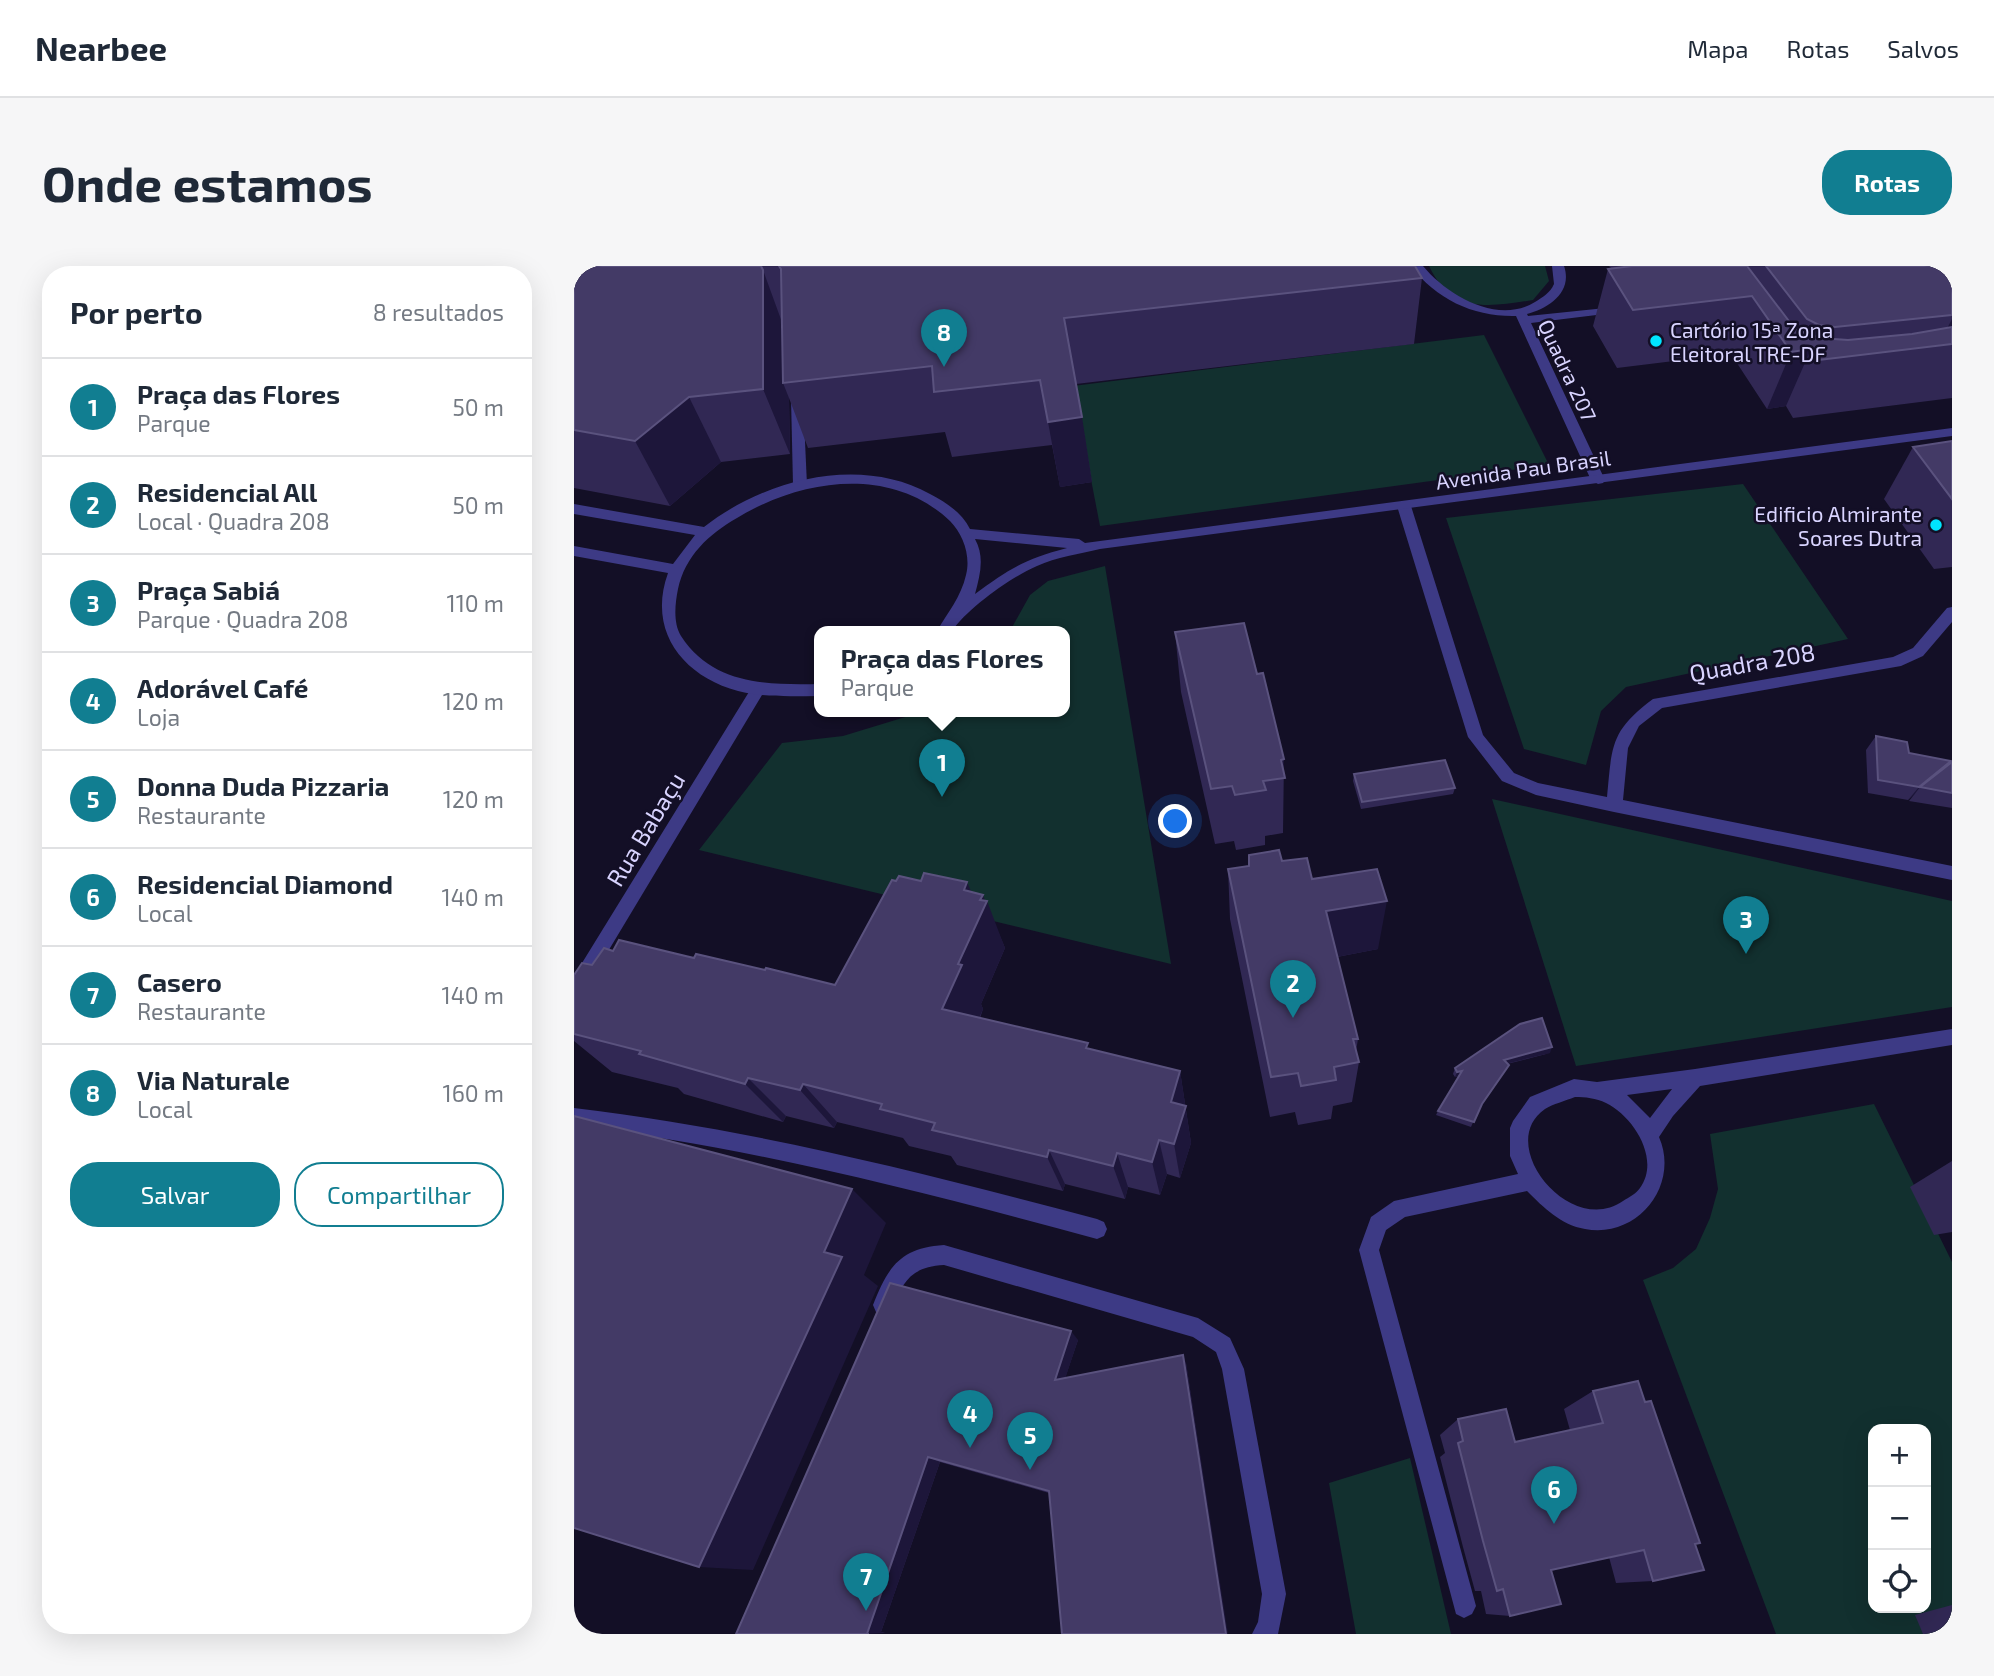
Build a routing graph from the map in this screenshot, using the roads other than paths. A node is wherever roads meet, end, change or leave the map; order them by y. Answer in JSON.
{"nodes":[{"id":1,"x":1558,"y":266,"type":"edge"},
{"id":2,"x":1419,"y":267,"type":"edge"},
{"id":3,"x":1631,"y":307,"type":"edge"},
{"id":4,"x":1522,"y":317,"type":"junction"},
{"id":5,"x":797,"y":390,"type":"edge"},
{"id":6,"x":1952,"y":432,"type":"edge"},
{"id":7,"x":1598,"y":480,"type":"junction"},
{"id":8,"x":800,"y":485,"type":"junction"},
{"id":9,"x":1404,"y":506,"type":"junction"},
{"id":10,"x":574,"y":509,"type":"edge"},
{"id":11,"x":706,"y":532,"type":"junction"},
{"id":12,"x":968,"y":533,"type":"junction"},
{"id":13,"x":1100,"y":544,"type":"junction"},
{"id":14,"x":574,"y":551,"type":"edge"},
{"id":15,"x":676,"y":570,"type":"junction"},
{"id":16,"x":963,"y":610,"type":"junction"},
{"id":17,"x":1952,"y":612,"type":"edge"},
{"id":18,"x":949,"y":626,"type":"edge"},
{"id":19,"x":814,"y":690,"type":"edge"},
{"id":20,"x":757,"y":691,"type":"junction"},
{"id":21,"x":1614,"y":806,"type":"junction"},
{"id":22,"x":1952,"y":873,"type":"edge"},
{"id":23,"x":574,"y":992,"type":"edge"},
{"id":24,"x":1952,"y":1037,"type":"edge"},
{"id":25,"x":1695,"y":1078,"type":"junction"},
{"id":26,"x":1597,"y":1090,"type":"junction"},
{"id":27,"x":574,"y":1117,"type":"edge"},
{"id":28,"x":1650,"y":1134,"type":"junction"},
{"id":29,"x":1529,"y":1181,"type":"junction"},
{"id":30,"x":1097,"y":1229,"type":"edge"},
{"id":31,"x":876,"y":1323,"type":"edge"},
{"id":32,"x":1464,"y":1606,"type":"dead end"},
{"id":33,"x":1264,"y":1634,"type":"edge"}],
"edges":[{"from":1,"to":4,"type":"street","name":"Quadra 207"},
{"from":2,"to":4,"type":"street","name":"Quadra 207"},
{"from":3,"to":4,"type":"street"},
{"from":4,"to":7,"type":"street","name":"Quadra 207"},
{"from":5,"to":8,"type":"street"},
{"from":6,"to":7,"type":"street","name":"Avenida Pau Brasil"},
{"from":7,"to":9,"type":"street","name":"Avenida Pau Brasil"},
{"from":8,"to":11,"type":"street"},
{"from":8,"to":12,"type":"street"},
{"from":9,"to":13,"type":"street","name":"Avenida Pau Brasil"},
{"from":9,"to":21,"type":"street"},
{"from":10,"to":11,"type":"street"},
{"from":11,"to":15,"type":"street"},
{"from":12,"to":13,"type":"street","name":"Avenida Pau Brasil"},
{"from":12,"to":16,"type":"street"},
{"from":13,"to":16,"type":"street","name":"Avenida Pau Brasil"},
{"from":14,"to":15,"type":"street"},
{"from":15,"to":20,"type":"street"},
{"from":16,"to":18,"type":"street"},
{"from":17,"to":21,"type":"street","name":"Quadra 208"},
{"from":19,"to":20,"type":"street"},
{"from":20,"to":23,"type":"street","name":"Rua Babaçu"},
{"from":21,"to":22,"type":"street"},
{"from":24,"to":25,"type":"street"},
{"from":25,"to":26,"type":"street"},
{"from":25,"to":28,"type":"street"},
{"from":26,"to":28,"type":"street"},
{"from":26,"to":29,"type":"street"},
{"from":27,"to":30,"type":"street"},
{"from":28,"to":29,"type":"street"},
{"from":29,"to":32,"type":"street"},
{"from":31,"to":33,"type":"street"}]}
